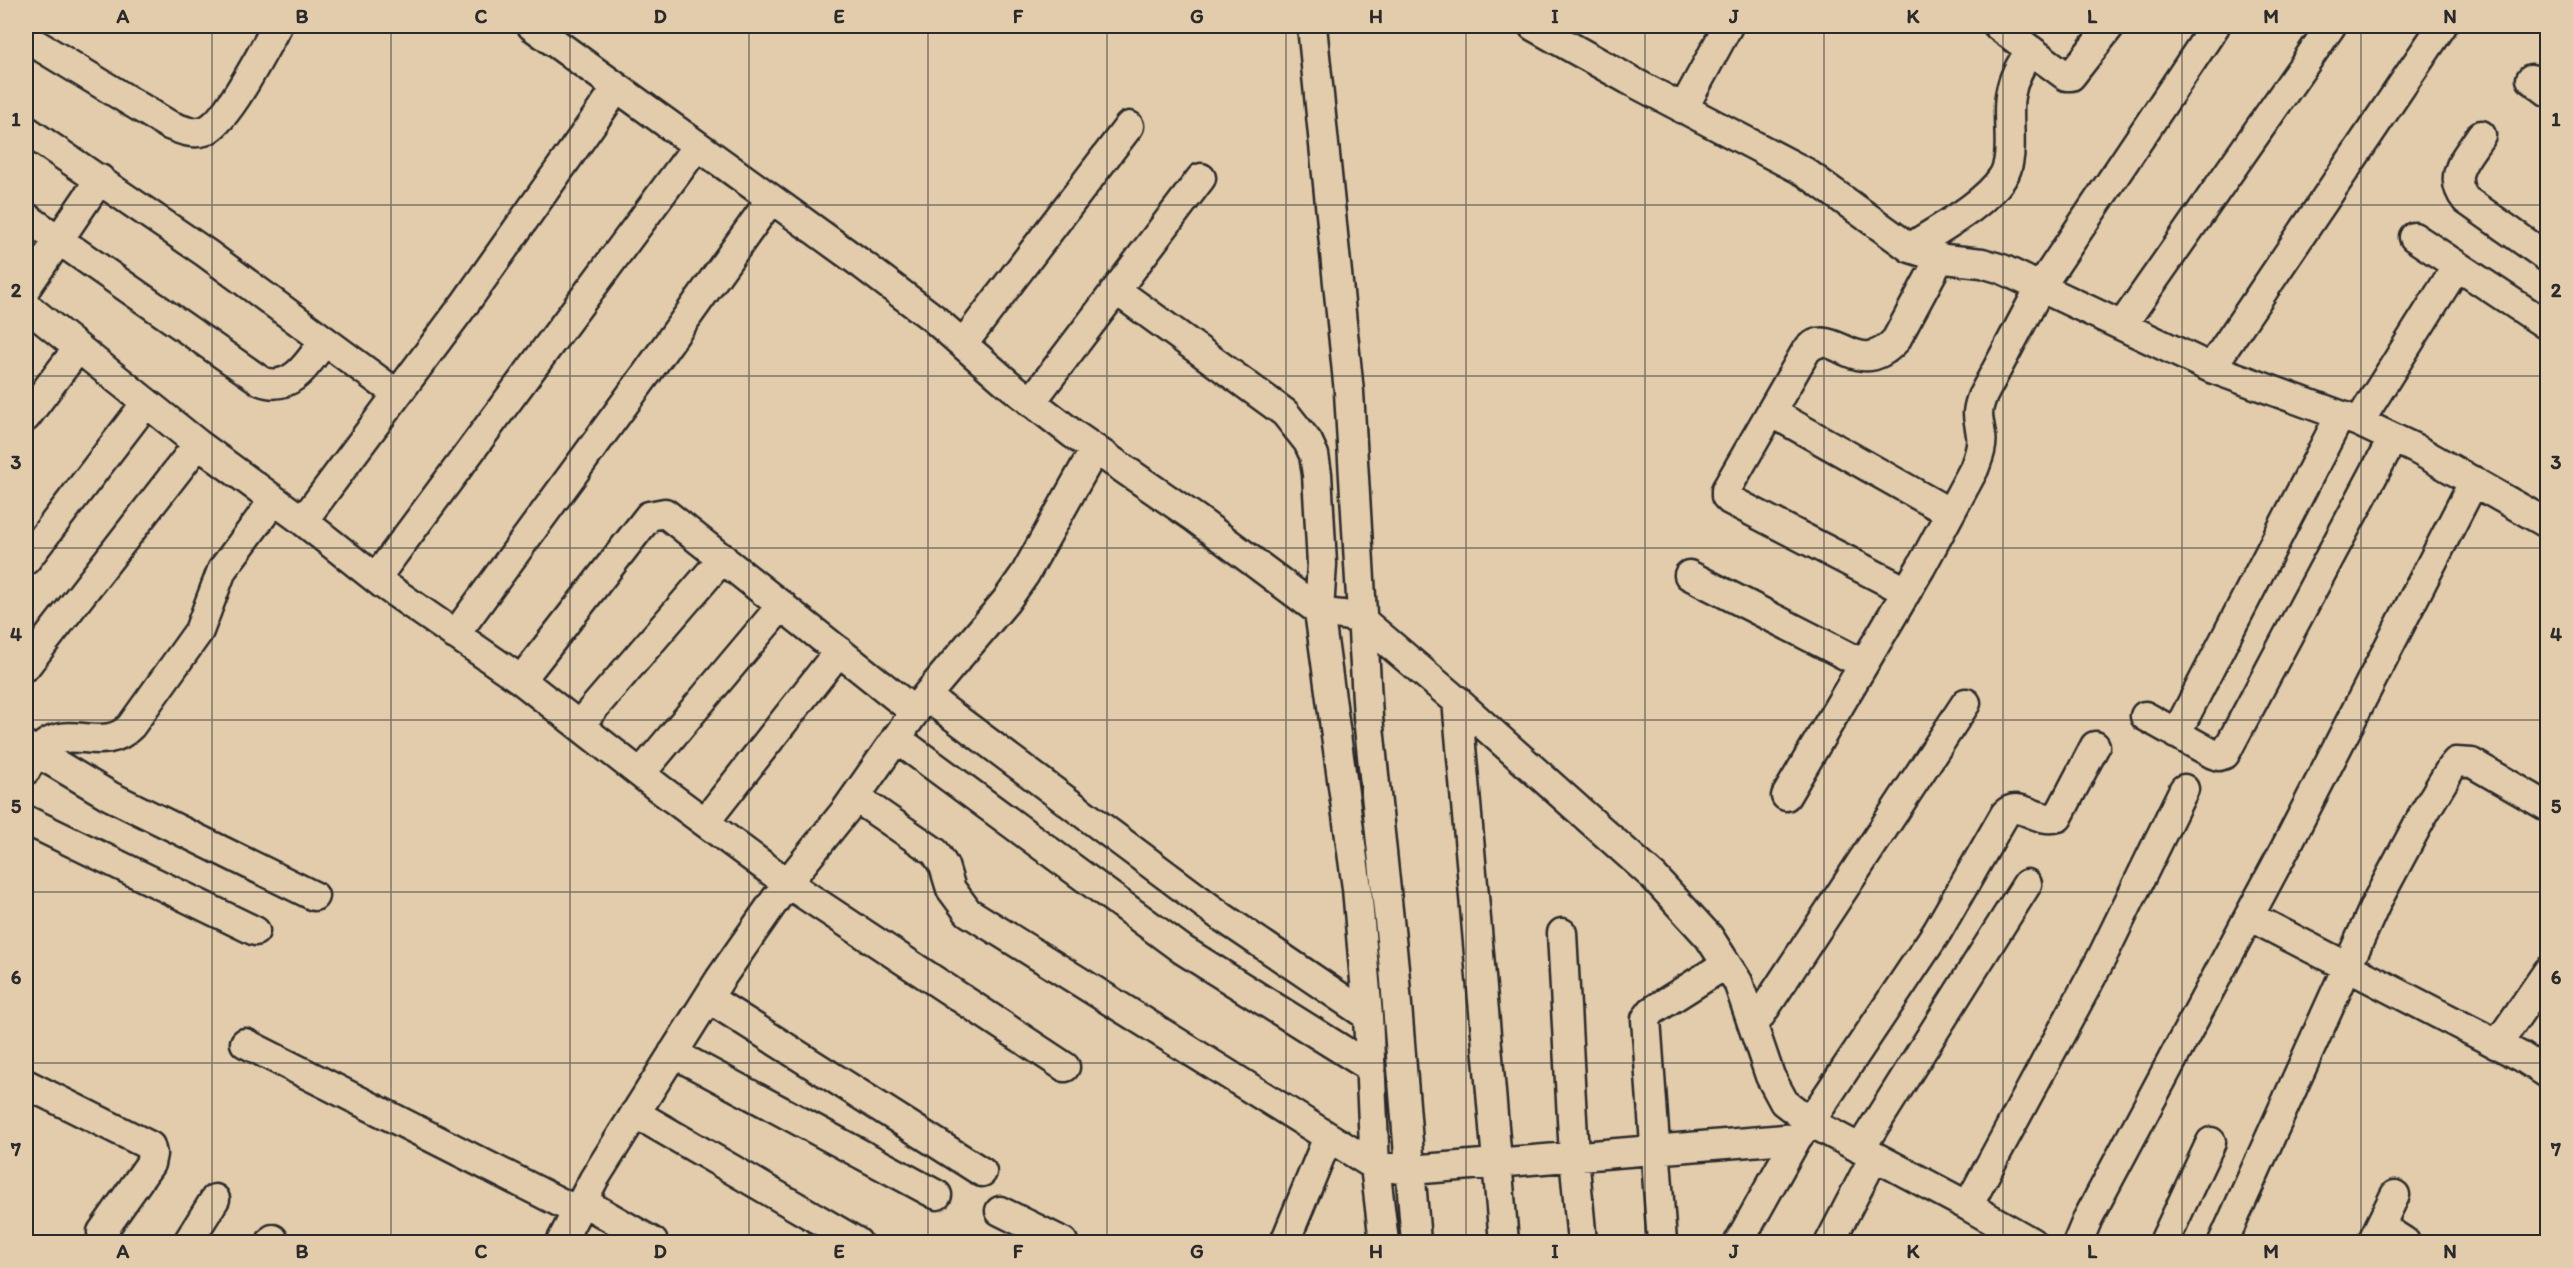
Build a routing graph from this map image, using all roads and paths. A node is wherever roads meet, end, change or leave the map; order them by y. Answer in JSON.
{"nodes":[{"id":1,"x":277,"y":26,"type":"edge"},
{"id":2,"x":532,"y":26,"type":"edge"},
{"id":3,"x":1312,"y":26,"type":"edge"},
{"id":4,"x":1533,"y":26,"type":"edge"},
{"id":5,"x":1728,"y":26,"type":"edge"},
{"id":6,"x":2110,"y":26,"type":"edge"},
{"id":7,"x":2215,"y":26,"type":"edge"},
{"id":8,"x":2331,"y":26,"type":"edge"},
{"id":9,"x":2442,"y":26,"type":"edge"},
{"id":10,"x":2005,"y":28,"type":"edge"},
{"id":11,"x":26,"y":38,"type":"edge"},
{"id":12,"x":2031,"y":50,"type":"junction"},
{"id":13,"x":617,"y":88,"type":"junction"},
{"id":14,"x":1683,"y":109,"type":"junction"},
{"id":15,"x":1129,"y":126,"type":"dead end"},
{"id":16,"x":26,"y":130,"type":"edge"},
{"id":17,"x":2481,"y":135,"type":"dead end"},
{"id":18,"x":697,"y":146,"type":"junction"},
{"id":19,"x":1201,"y":178,"type":"dead end"},
{"id":20,"x":100,"y":179,"type":"junction"},
{"id":21,"x":771,"y":199,"type":"junction"},
{"id":22,"x":26,"y":217,"type":"edge"},
{"id":23,"x":2414,"y":237,"type":"dead end"},
{"id":24,"x":58,"y":240,"type":"junction"},
{"id":25,"x":1910,"y":248,"type":"junction"},
{"id":26,"x":1940,"y":258,"type":"junction"},
{"id":27,"x":2547,"y":258,"type":"edge"},
{"id":28,"x":2457,"y":266,"type":"junction"},
{"id":29,"x":2041,"y":286,"type":"junction"},
{"id":30,"x":26,"y":288,"type":"edge"},
{"id":31,"x":1116,"y":290,"type":"junction"},
{"id":32,"x":26,"y":306,"type":"edge"},
{"id":33,"x":2122,"y":324,"type":"junction"},
{"id":34,"x":2547,"y":326,"type":"edge"},
{"id":35,"x":324,"y":341,"type":"junction"},
{"id":36,"x":963,"y":344,"type":"junction"},
{"id":37,"x":78,"y":348,"type":"junction"},
{"id":38,"x":2211,"y":369,"type":"junction"},
{"id":39,"x":397,"y":394,"type":"junction"},
{"id":40,"x":1031,"y":402,"type":"junction"},
{"id":41,"x":146,"y":403,"type":"junction"},
{"id":42,"x":1771,"y":412,"type":"junction"},
{"id":43,"x":26,"y":417,"type":"edge"},
{"id":44,"x":2350,"y":419,"type":"junction"},
{"id":45,"x":2393,"y":438,"type":"junction"},
{"id":46,"x":198,"y":444,"type":"junction"},
{"id":47,"x":1095,"y":449,"type":"junction"},
{"id":48,"x":2474,"y":482,"type":"junction"},
{"id":49,"x":274,"y":500,"type":"junction"},
{"id":50,"x":1950,"y":513,"type":"junction"},
{"id":51,"x":303,"y":521,"type":"junction"},
{"id":52,"x":2547,"y":524,"type":"edge"},
{"id":53,"x":723,"y":558,"type":"junction"},
{"id":54,"x":26,"y":560,"type":"edge"},
{"id":55,"x":1689,"y":575,"type":"dead end"},
{"id":56,"x":376,"y":578,"type":"junction"},
{"id":57,"x":1906,"y":591,"type":"junction"},
{"id":58,"x":782,"y":605,"type":"junction"},
{"id":59,"x":1342,"y":616,"type":"junction"},
{"id":60,"x":454,"y":635,"type":"junction"},
{"id":61,"x":839,"y":651,"type":"junction"},
{"id":62,"x":1863,"y":664,"type":"junction"},
{"id":63,"x":26,"y":666,"type":"edge"},
{"id":64,"x":521,"y":680,"type":"junction"},
{"id":65,"x":1457,"y":700,"type":"junction"},
{"id":66,"x":920,"y":704,"type":"junction"},
{"id":67,"x":1966,"y":704,"type":"dead end"},
{"id":68,"x":2145,"y":716,"type":"dead end"},
{"id":69,"x":579,"y":725,"type":"junction"},
{"id":70,"x":2176,"y":734,"type":"junction"},
{"id":71,"x":896,"y":738,"type":"junction"},
{"id":72,"x":2095,"y":746,"type":"dead end"},
{"id":73,"x":29,"y":756,"type":"edge"},
{"id":74,"x":641,"y":773,"type":"junction"},
{"id":75,"x":2184,"y":789,"type":"dead end"},
{"id":76,"x":1786,"y":796,"type":"dead end"},
{"id":77,"x":855,"y":797,"type":"junction"},
{"id":78,"x":2547,"y":807,"type":"edge"},
{"id":79,"x":26,"y":820,"type":"edge"},
{"id":80,"x":705,"y":822,"type":"junction"},
{"id":81,"x":787,"y":883,"type":"junction"},
{"id":82,"x":2027,"y":884,"type":"dead end"},
{"id":83,"x":314,"y":896,"type":"dead end"},
{"id":84,"x":2249,"y":916,"type":"junction"},
{"id":85,"x":255,"y":931,"type":"dead end"},
{"id":86,"x":1562,"y":933,"type":"dead end"},
{"id":87,"x":1726,"y":964,"type":"junction"},
{"id":88,"x":2348,"y":966,"type":"junction"},
{"id":89,"x":2547,"y":971,"type":"edge"},
{"id":90,"x":708,"y":998,"type":"junction"},
{"id":91,"x":1368,"y":1016,"type":"junction"},
{"id":92,"x":1754,"y":1025,"type":"junction"},
{"id":93,"x":245,"y":1043,"type":"dead end"},
{"id":94,"x":2497,"y":1045,"type":"junction"},
{"id":95,"x":673,"y":1053,"type":"junction"},
{"id":96,"x":1368,"y":1066,"type":"junction"},
{"id":97,"x":1065,"y":1067,"type":"dead end"},
{"id":98,"x":2547,"y":1074,"type":"edge"},
{"id":99,"x":26,"y":1084,"type":"edge"},
{"id":100,"x":635,"y":1113,"type":"junction"},
{"id":101,"x":1803,"y":1130,"type":"junction"},
{"id":102,"x":1328,"y":1137,"type":"junction"},
{"id":103,"x":2211,"y":1142,"type":"dead end"},
{"id":104,"x":1655,"y":1149,"type":"junction"},
{"id":105,"x":1867,"y":1153,"type":"junction"},
{"id":106,"x":1574,"y":1156,"type":"junction"},
{"id":107,"x":1497,"y":1162,"type":"junction"},
{"id":108,"x":1391,"y":1168,"type":"junction"},
{"id":109,"x":982,"y":1172,"type":"dead end"},
{"id":110,"x":937,"y":1195,"type":"dead end"},
{"id":111,"x":2395,"y":1195,"type":"dead end"},
{"id":112,"x":215,"y":1199,"type":"dead end"},
{"id":113,"x":580,"y":1206,"type":"junction"},
{"id":114,"x":1968,"y":1206,"type":"junction"},
{"id":115,"x":1000,"y":1212,"type":"dead end"},
{"id":116,"x":102,"y":1232,"type":"dead end"},
{"id":117,"x":2376,"y":1234,"type":"edge"},
{"id":118,"x":1837,"y":1240,"type":"edge"},
{"id":119,"x":188,"y":1242,"type":"edge"},
{"id":120,"x":561,"y":1242,"type":"edge"},
{"id":121,"x":653,"y":1242,"type":"edge"},
{"id":122,"x":857,"y":1242,"type":"edge"},
{"id":123,"x":1063,"y":1242,"type":"edge"},
{"id":124,"x":1285,"y":1242,"type":"edge"},
{"id":125,"x":1383,"y":1242,"type":"edge"},
{"id":126,"x":1416,"y":1242,"type":"edge"},
{"id":127,"x":1504,"y":1242,"type":"edge"},
{"id":128,"x":1582,"y":1242,"type":"edge"},
{"id":129,"x":1662,"y":1242,"type":"edge"},
{"id":130,"x":1739,"y":1242,"type":"edge"},
{"id":131,"x":2031,"y":1242,"type":"edge"},
{"id":132,"x":2078,"y":1242,"type":"edge"},
{"id":133,"x":2164,"y":1242,"type":"edge"},
{"id":134,"x":2223,"y":1242,"type":"edge"},
{"id":135,"x":2405,"y":1242,"type":"edge"}],
"edges":[{"from":1,"to":11,"type":"street"},
{"from":2,"to":13,"type":"street"},
{"from":3,"to":59,"type":"street"},
{"from":4,"to":14,"type":"street"},
{"from":5,"to":14,"type":"street"},
{"from":6,"to":12,"type":"street"},
{"from":7,"to":29,"type":"street"},
{"from":8,"to":33,"type":"street"},
{"from":9,"to":38,"type":"street"},
{"from":10,"to":12,"type":"street"},
{"from":12,"to":25,"type":"street"},
{"from":13,"to":18,"type":"street"},
{"from":13,"to":39,"type":"street"},
{"from":14,"to":25,"type":"street"},
{"from":15,"to":36,"type":"street"},
{"from":16,"to":20,"type":"street"},
{"from":17,"to":27,"type":"street"},
{"from":18,"to":21,"type":"street"},
{"from":18,"to":56,"type":"street"},
{"from":19,"to":31,"type":"street"},
{"from":20,"to":24,"type":"street"},
{"from":20,"to":35,"type":"street"},
{"from":21,"to":36,"type":"street"},
{"from":21,"to":60,"type":"street"},
{"from":22,"to":24,"type":"street"},
{"from":23,"to":28,"type":"street"},
{"from":24,"to":30,"type":"street"},
{"from":24,"to":35,"type":"street"},
{"from":25,"to":26,"type":"street"},
{"from":26,"to":29,"type":"street"},
{"from":26,"to":42,"type":"street"},
{"from":28,"to":34,"type":"street"},
{"from":28,"to":44,"type":"street"},
{"from":29,"to":33,"type":"street"},
{"from":29,"to":50,"type":"street"},
{"from":31,"to":40,"type":"street"},
{"from":31,"to":59,"type":"street"},
{"from":32,"to":37,"type":"street"},
{"from":33,"to":38,"type":"street"},
{"from":35,"to":39,"type":"street"},
{"from":36,"to":40,"type":"street"},
{"from":37,"to":41,"type":"street"},
{"from":37,"to":43,"type":"street"},
{"from":38,"to":44,"type":"street"},
{"from":39,"to":51,"type":"street"},
{"from":40,"to":47,"type":"street"},
{"from":41,"to":46,"type":"street"},
{"from":41,"to":54,"type":"street"},
{"from":42,"to":50,"type":"street"},
{"from":42,"to":57,"type":"street"},
{"from":44,"to":45,"type":"street"},
{"from":44,"to":70,"type":"street"},
{"from":45,"to":48,"type":"street"},
{"from":45,"to":70,"type":"street"},
{"from":46,"to":49,"type":"street"},
{"from":46,"to":63,"type":"street"},
{"from":47,"to":59,"type":"street"},
{"from":47,"to":66,"type":"street"},
{"from":48,"to":52,"type":"street"},
{"from":48,"to":84,"type":"street"},
{"from":49,"to":51,"type":"street"},
{"from":49,"to":73,"type":"street"},
{"from":50,"to":57,"type":"street"},
{"from":51,"to":56,"type":"street"},
{"from":53,"to":58,"type":"street"},
{"from":53,"to":64,"type":"street"},
{"from":53,"to":69,"type":"street"},
{"from":55,"to":62,"type":"street"},
{"from":56,"to":60,"type":"street"},
{"from":57,"to":62,"type":"street"},
{"from":58,"to":61,"type":"street"},
{"from":58,"to":74,"type":"street"},
{"from":59,"to":65,"type":"street"},
{"from":59,"to":91,"type":"street"},
{"from":59,"to":108,"type":"street"},
{"from":60,"to":64,"type":"street"},
{"from":61,"to":66,"type":"street"},
{"from":61,"to":80,"type":"street"},
{"from":62,"to":76,"type":"street"},
{"from":64,"to":69,"type":"street"},
{"from":65,"to":87,"type":"street"},
{"from":65,"to":107,"type":"street"},
{"from":66,"to":71,"type":"street"},
{"from":66,"to":91,"type":"street"},
{"from":67,"to":92,"type":"street"},
{"from":68,"to":70,"type":"street"},
{"from":69,"to":74,"type":"street"},
{"from":71,"to":77,"type":"street"},
{"from":71,"to":96,"type":"street"},
{"from":72,"to":101,"type":"street"},
{"from":73,"to":83,"type":"street"},
{"from":74,"to":80,"type":"street"},
{"from":75,"to":114,"type":"street"},
{"from":77,"to":81,"type":"street"},
{"from":77,"to":102,"type":"street"},
{"from":78,"to":88,"type":"street"},
{"from":79,"to":85,"type":"street"},
{"from":80,"to":81,"type":"street"},
{"from":81,"to":90,"type":"street"},
{"from":81,"to":97,"type":"street"},
{"from":82,"to":105,"type":"street"},
{"from":84,"to":88,"type":"street"},
{"from":84,"to":132,"type":"street"},
{"from":86,"to":106,"type":"street"},
{"from":87,"to":92,"type":"street"},
{"from":87,"to":104,"type":"street"},
{"from":88,"to":94,"type":"street"},
{"from":88,"to":134,"type":"street"},
{"from":89,"to":94,"type":"street"},
{"from":90,"to":95,"type":"street"},
{"from":90,"to":109,"type":"street"},
{"from":91,"to":96,"type":"street"},
{"from":92,"to":101,"type":"street"},
{"from":93,"to":113,"type":"street"},
{"from":94,"to":98,"type":"street"},
{"from":95,"to":100,"type":"street"},
{"from":95,"to":110,"type":"street"},
{"from":96,"to":108,"type":"street"},
{"from":99,"to":116,"type":"street"},
{"from":100,"to":113,"type":"street"},
{"from":100,"to":122,"type":"street"},
{"from":101,"to":104,"type":"street"},
{"from":101,"to":105,"type":"street"},
{"from":101,"to":130,"type":"street"},
{"from":102,"to":108,"type":"street"},
{"from":102,"to":124,"type":"street"},
{"from":103,"to":133,"type":"street"},
{"from":104,"to":106,"type":"street"},
{"from":104,"to":129,"type":"street"},
{"from":105,"to":114,"type":"street"},
{"from":105,"to":118,"type":"street"},
{"from":106,"to":107,"type":"street"},
{"from":106,"to":128,"type":"street"},
{"from":107,"to":108,"type":"street"},
{"from":107,"to":127,"type":"street"},
{"from":108,"to":125,"type":"street"},
{"from":108,"to":126,"type":"street"},
{"from":111,"to":117,"type":"street"},
{"from":112,"to":119,"type":"street"},
{"from":113,"to":120,"type":"street"},
{"from":113,"to":121,"type":"street"},
{"from":114,"to":131,"type":"street"},
{"from":115,"to":123,"type":"street"},
{"from":117,"to":135,"type":"street"}]}
